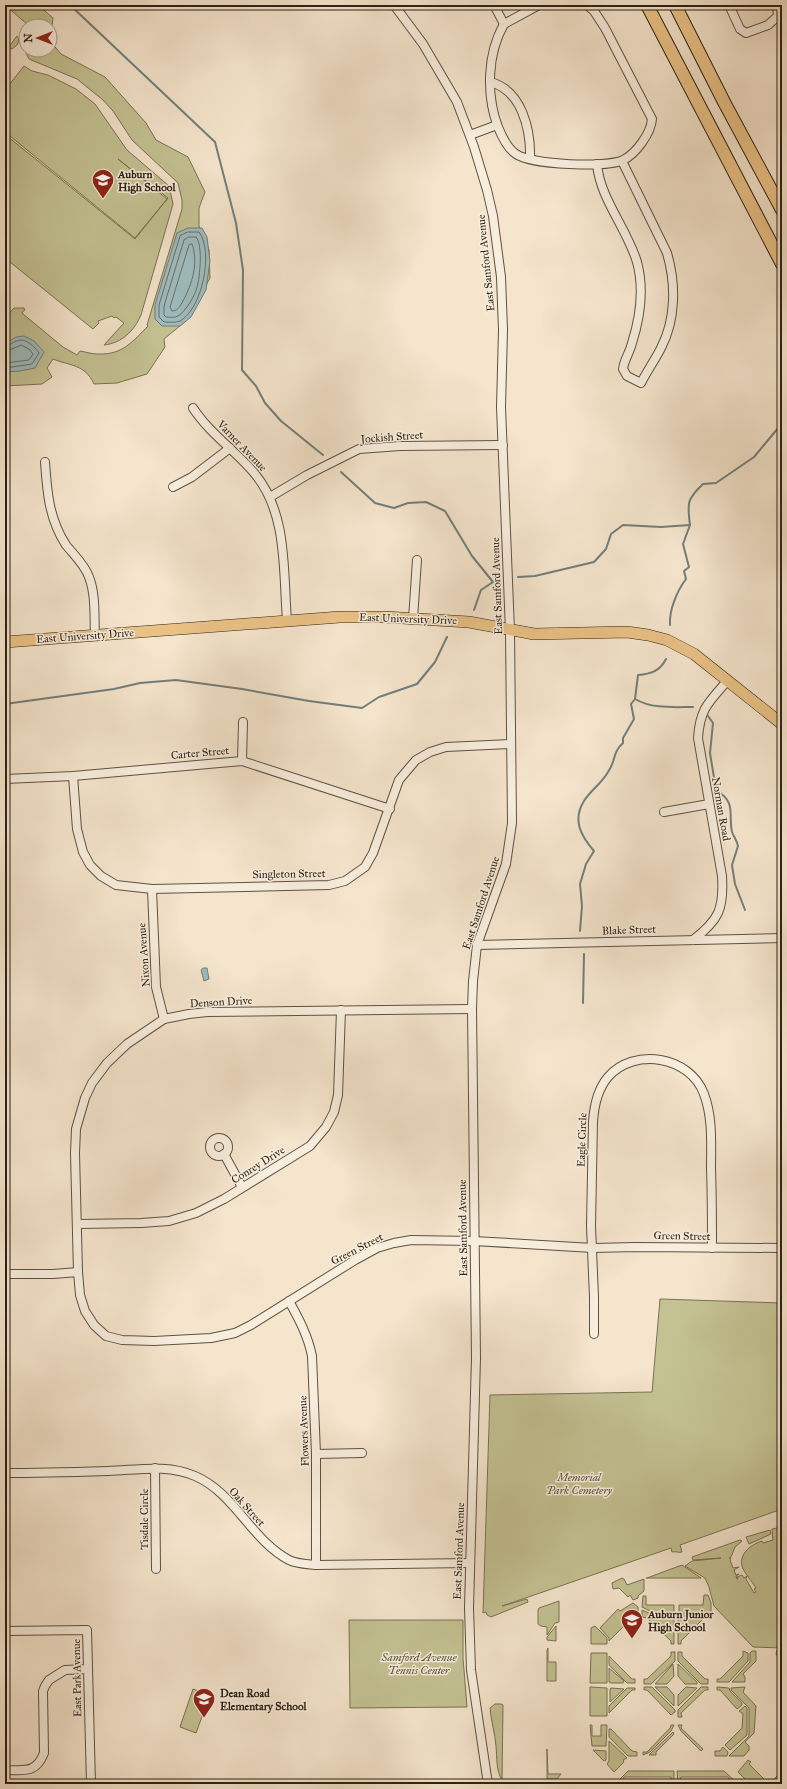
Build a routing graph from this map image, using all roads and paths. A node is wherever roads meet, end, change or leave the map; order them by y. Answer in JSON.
{"nodes":[{"id":1,"x":394,"y":5,"type":"edge"},
{"id":2,"x":494,"y":5,"type":"edge"},
{"id":3,"x":539,"y":5,"type":"edge"},
{"id":4,"x":587,"y":5,"type":"edge"},
{"id":5,"x":647,"y":5,"type":"edge"},
{"id":6,"x":675,"y":5,"type":"edge"},
{"id":7,"x":729,"y":5,"type":"edge"},
{"id":8,"x":778,"y":5,"type":"edge"},
{"id":9,"x":504,"y":24,"type":"junction"},
{"id":10,"x":490,"y":82,"type":"junction"},
{"id":11,"x":497,"y":125,"type":"junction"},
{"id":12,"x":470,"y":135,"type":"junction"},
{"id":13,"x":530,"y":159,"type":"junction"},
{"id":14,"x":622,"y":161,"type":"junction"},
{"id":15,"x":597,"y":164,"type":"junction"},
{"id":16,"x":782,"y":210,"type":"edge"},
{"id":17,"x":782,"y":264,"type":"edge"},
{"id":18,"x":193,"y":408,"type":"dead end"},
{"id":19,"x":503,"y":445,"type":"junction"},
{"id":20,"x":230,"y":448,"type":"junction"},
{"id":21,"x":45,"y":462,"type":"dead end"},
{"id":22,"x":173,"y":487,"type":"dead end"},
{"id":23,"x":270,"y":497,"type":"junction"},
{"id":24,"x":417,"y":560,"type":"dead end"},
{"id":25,"x":413,"y":619,"type":"junction"},
{"id":26,"x":287,"y":620,"type":"junction"},
{"id":27,"x":510,"y":631,"type":"junction"},
{"id":28,"x":95,"y":636,"type":"junction"},
{"id":29,"x":5,"y":642,"type":"edge"},
{"id":30,"x":728,"y":680,"type":"junction"},
{"id":31,"x":243,"y":722,"type":"dead end"},
{"id":32,"x":782,"y":724,"type":"edge"},
{"id":33,"x":511,"y":744,"type":"junction"},
{"id":34,"x":242,"y":761,"type":"junction"},
{"id":35,"x":74,"y":776,"type":"junction"},
{"id":36,"x":5,"y":779,"type":"edge"},
{"id":37,"x":709,"y":804,"type":"junction"},
{"id":38,"x":390,"y":809,"type":"junction"},
{"id":39,"x":664,"y":812,"type":"dead end"},
{"id":40,"x":152,"y":889,"type":"junction"},
{"id":41,"x":782,"y":938,"type":"edge"},
{"id":42,"x":693,"y":940,"type":"junction"},
{"id":43,"x":478,"y":944,"type":"junction"},
{"id":44,"x":472,"y":1009,"type":"junction"},
{"id":45,"x":341,"y":1010,"type":"junction"},
{"id":46,"x":164,"y":1020,"type":"junction"},
{"id":47,"x":224,"y":1154,"type":"dead end"},
{"id":48,"x":242,"y":1187,"type":"junction"},
{"id":49,"x":78,"y":1224,"type":"junction"},
{"id":50,"x":474,"y":1241,"type":"junction"},
{"id":51,"x":593,"y":1248,"type":"junction"},
{"id":52,"x":712,"y":1248,"type":"junction"},
{"id":53,"x":782,"y":1248,"type":"edge"},
{"id":54,"x":78,"y":1272,"type":"junction"},
{"id":55,"x":5,"y":1274,"type":"edge"},
{"id":56,"x":289,"y":1301,"type":"junction"},
{"id":57,"x":594,"y":1334,"type":"dead end"},
{"id":58,"x":362,"y":1453,"type":"dead end"},
{"id":59,"x":316,"y":1454,"type":"junction"},
{"id":60,"x":155,"y":1468,"type":"junction"},
{"id":61,"x":5,"y":1473,"type":"edge"},
{"id":62,"x":470,"y":1563,"type":"junction"},
{"id":63,"x":316,"y":1565,"type":"junction"},
{"id":64,"x":156,"y":1569,"type":"dead end"},
{"id":65,"x":5,"y":1631,"type":"edge"},
{"id":66,"x":88,"y":1669,"type":"junction"},
{"id":67,"x":5,"y":1770,"type":"edge"},
{"id":68,"x":91,"y":1784,"type":"edge"},
{"id":69,"x":488,"y":1784,"type":"edge"}],
"edges":[{"from":1,"to":12,"type":"street","name":"East Samford Avenue"},
{"from":2,"to":9,"type":"street"},
{"from":3,"to":9,"type":"street"},
{"from":4,"to":14,"type":"street"},
{"from":5,"to":17,"type":"highway"},
{"from":6,"to":16,"type":"highway"},
{"from":7,"to":8,"type":"street"},
{"from":9,"to":10,"type":"street"},
{"from":10,"to":11,"type":"street"},
{"from":10,"to":13,"type":"street"},
{"from":11,"to":12,"type":"street"},
{"from":11,"to":13,"type":"street"},
{"from":12,"to":19,"type":"street","name":"East Samford Avenue"},
{"from":13,"to":15,"type":"street"},
{"from":14,"to":15,"type":"street"},
{"from":14,"to":15,"type":"street"},
{"from":18,"to":20,"type":"street","name":"Varner Avenue"},
{"from":19,"to":23,"type":"street","name":"Jockish Street"},
{"from":19,"to":27,"type":"street","name":"East Samford Avenue"},
{"from":20,"to":22,"type":"street"},
{"from":20,"to":23,"type":"street","name":"Varner Avenue"},
{"from":21,"to":28,"type":"street"},
{"from":23,"to":26,"type":"street","name":"Varner Avenue"},
{"from":24,"to":25,"type":"street"},
{"from":25,"to":26,"type":"main road","name":"East University Drive"},
{"from":25,"to":27,"type":"main road","name":"East University Drive"},
{"from":26,"to":28,"type":"main road","name":"East University Drive"},
{"from":27,"to":30,"type":"main road","name":"East University Drive"},
{"from":27,"to":33,"type":"street","name":"East Samford Avenue"},
{"from":28,"to":29,"type":"main road","name":"East University Drive"},
{"from":30,"to":32,"type":"main road","name":"East University Drive"},
{"from":30,"to":37,"type":"street","name":"Norman Road"},
{"from":31,"to":34,"type":"street"},
{"from":33,"to":38,"type":"street","name":"Singleton Street"},
{"from":33,"to":43,"type":"street","name":"East Samford Avenue"},
{"from":34,"to":35,"type":"street","name":"Carter Street"},
{"from":34,"to":38,"type":"street","name":"Carter Street"},
{"from":35,"to":36,"type":"street","name":"Carter Street"},
{"from":35,"to":40,"type":"street","name":"Singleton Street"},
{"from":37,"to":39,"type":"street"},
{"from":37,"to":42,"type":"street","name":"Norman Road"},
{"from":38,"to":40,"type":"street","name":"Singleton Street"},
{"from":40,"to":46,"type":"street","name":"Nixon Avenue"},
{"from":41,"to":42,"type":"street","name":"Blake Street"},
{"from":42,"to":43,"type":"street","name":"Blake Street"},
{"from":43,"to":44,"type":"street","name":"East Samford Avenue"},
{"from":44,"to":45,"type":"street","name":"Denson Drive"},
{"from":44,"to":50,"type":"street","name":"East Samford Avenue"},
{"from":45,"to":46,"type":"street","name":"Denson Drive"},
{"from":45,"to":48,"type":"street","name":"Conrey Drive"},
{"from":46,"to":49,"type":"street","name":"Denson Drive"},
{"from":47,"to":48,"type":"street"},
{"from":48,"to":49,"type":"street","name":"Conrey Drive"},
{"from":49,"to":54,"type":"street","name":"Denson Drive"},
{"from":50,"to":51,"type":"street","name":"Green Street"},
{"from":50,"to":56,"type":"street","name":"Green Street"},
{"from":50,"to":62,"type":"street","name":"East Samford Avenue"},
{"from":51,"to":52,"type":"street","name":"Green Street"},
{"from":51,"to":52,"type":"street","name":"Eagle Circle"},
{"from":51,"to":57,"type":"street","name":"Eagle Circle"},
{"from":52,"to":53,"type":"street","name":"Green Street"},
{"from":54,"to":55,"type":"street"},
{"from":54,"to":56,"type":"street","name":"Green Street"},
{"from":56,"to":59,"type":"street","name":"Flowers Avenue"},
{"from":58,"to":59,"type":"street"},
{"from":59,"to":63,"type":"street","name":"Flowers Avenue"},
{"from":60,"to":61,"type":"street","name":"Oak Street"},
{"from":60,"to":63,"type":"street","name":"Oak Street"},
{"from":60,"to":64,"type":"street","name":"Tisdale Circle"},
{"from":62,"to":63,"type":"street","name":"Oak Street"},
{"from":62,"to":69,"type":"street","name":"East Samford Avenue"},
{"from":65,"to":66,"type":"street","name":"East Park Avenue"},
{"from":66,"to":67,"type":"street"},
{"from":66,"to":68,"type":"street","name":"East Park Avenue"}]}
